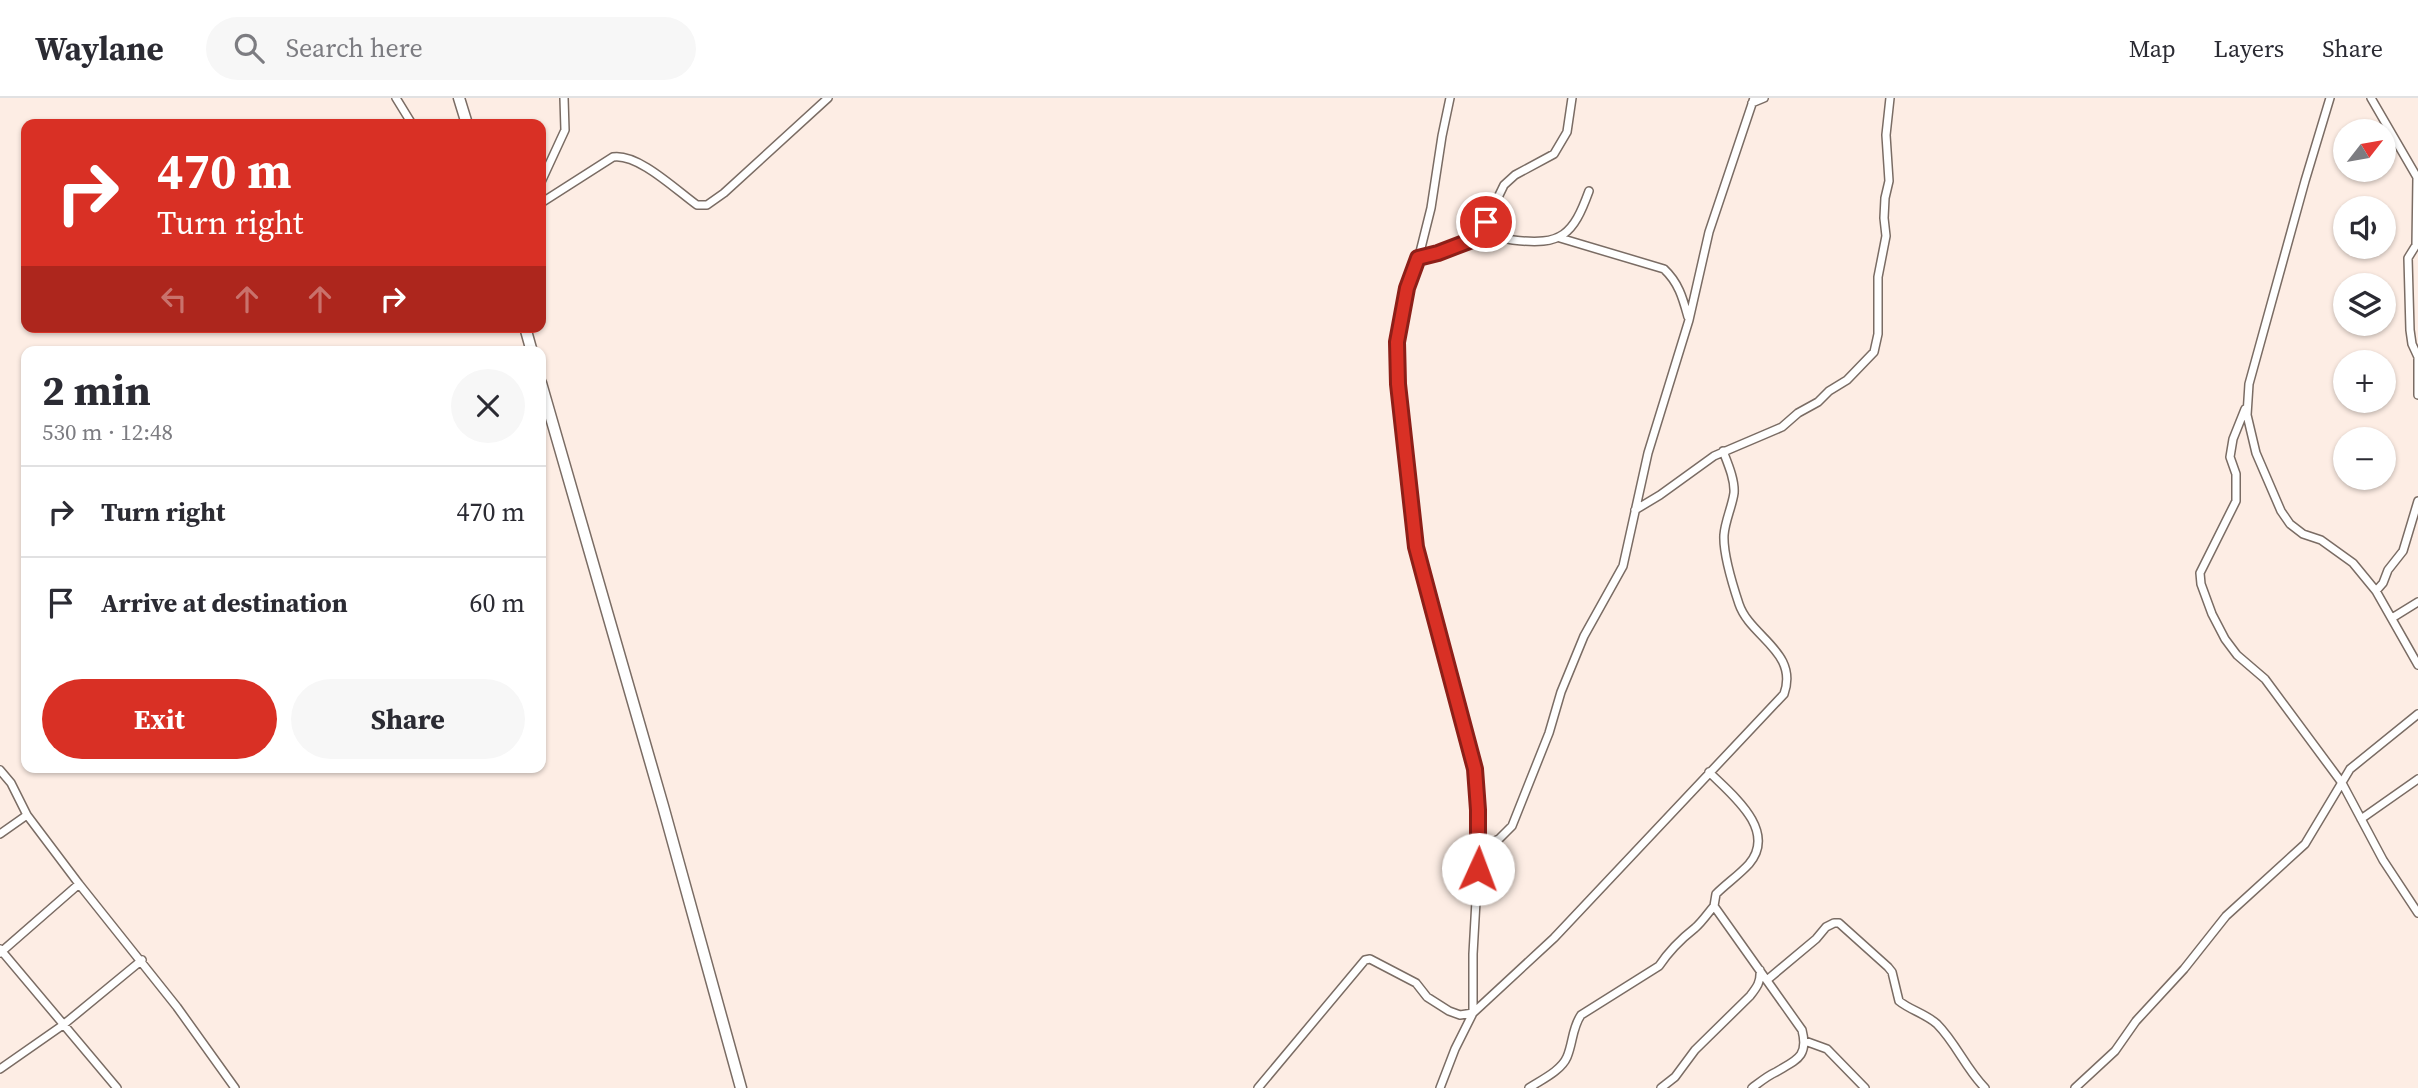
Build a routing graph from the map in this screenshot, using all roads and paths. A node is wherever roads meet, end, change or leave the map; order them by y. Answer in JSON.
{"nodes":[{"id":1,"x":396,"y":98,"type":"edge"},
{"id":2,"x":459,"y":98,"type":"edge"},
{"id":3,"x":564,"y":98,"type":"edge"},
{"id":4,"x":828,"y":98,"type":"edge"},
{"id":5,"x":1450,"y":98,"type":"edge"},
{"id":6,"x":1572,"y":98,"type":"edge"},
{"id":7,"x":1764,"y":98,"type":"edge"},
{"id":8,"x":1890,"y":98,"type":"edge"},
{"id":9,"x":2330,"y":98,"type":"edge"},
{"id":10,"x":2371,"y":98,"type":"edge"},
{"id":11,"x":1753,"y":101,"type":"edge"},
{"id":12,"x":409,"y":119,"type":"edge"},
{"id":13,"x":465,"y":119,"type":"edge"},
{"id":14,"x":546,"y":171,"type":"edge"},
{"id":15,"x":2418,"y":179,"type":"edge"},
{"id":16,"x":1589,"y":191,"type":"dead end"},
{"id":17,"x":546,"y":200,"type":"edge"},
{"id":18,"x":1560,"y":238,"type":"junction"},
{"id":19,"x":1472,"y":240,"type":"junction"},
{"id":20,"x":1418,"y":258,"type":"junction"},
{"id":21,"x":1689,"y":320,"type":"junction"},
{"id":22,"x":2418,"y":395,"type":"edge"},
{"id":23,"x":546,"y":400,"type":"edge"},
{"id":24,"x":2247,"y":404,"type":"junction"},
{"id":25,"x":1723,"y":452,"type":"junction"},
{"id":26,"x":2418,"y":501,"type":"edge"},
{"id":27,"x":1636,"y":510,"type":"junction"},
{"id":28,"x":2376,"y":591,"type":"junction"},
{"id":29,"x":2418,"y":602,"type":"edge"},
{"id":30,"x":2392,"y":618,"type":"junction"},
{"id":31,"x":2418,"y":665,"type":"edge"},
{"id":32,"x":2418,"y":714,"type":"edge"},
{"id":33,"x":0,"y":770,"type":"edge"},
{"id":34,"x":1709,"y":772,"type":"junction"},
{"id":35,"x":2418,"y":779,"type":"edge"},
{"id":36,"x":2342,"y":783,"type":"junction"},
{"id":37,"x":27,"y":815,"type":"junction"},
{"id":38,"x":2361,"y":819,"type":"junction"},
{"id":39,"x":0,"y":834,"type":"edge"},
{"id":40,"x":1479,"y":848,"type":"junction"},
{"id":41,"x":79,"y":884,"type":"junction"},
{"id":42,"x":1714,"y":906,"type":"junction"},
{"id":43,"x":2418,"y":913,"type":"edge"},
{"id":44,"x":1,"y":952,"type":"edge"},
{"id":45,"x":142,"y":960,"type":"junction"},
{"id":46,"x":1760,"y":970,"type":"junction"},
{"id":47,"x":1768,"y":980,"type":"junction"},
{"id":48,"x":1473,"y":1013,"type":"junction"},
{"id":49,"x":63,"y":1025,"type":"junction"},
{"id":50,"x":1805,"y":1041,"type":"junction"},
{"id":51,"x":0,"y":1069,"type":"edge"},
{"id":52,"x":2079,"y":1087,"type":"edge"},
{"id":53,"x":117,"y":1088,"type":"edge"},
{"id":54,"x":235,"y":1088,"type":"edge"},
{"id":55,"x":741,"y":1088,"type":"edge"},
{"id":56,"x":1258,"y":1088,"type":"edge"},
{"id":57,"x":1440,"y":1088,"type":"edge"},
{"id":58,"x":1529,"y":1088,"type":"edge"},
{"id":59,"x":1661,"y":1088,"type":"edge"},
{"id":60,"x":1752,"y":1088,"type":"edge"},
{"id":61,"x":1865,"y":1088,"type":"edge"},
{"id":62,"x":1985,"y":1088,"type":"edge"}],
"edges":[{"from":1,"to":12,"type":"street"},
{"from":2,"to":13,"type":"main road"},
{"from":3,"to":14,"type":"street"},
{"from":4,"to":17,"type":"street"},
{"from":5,"to":20,"type":"street"},
{"from":6,"to":19,"type":"street"},
{"from":7,"to":11,"type":"street"},
{"from":8,"to":25,"type":"street"},
{"from":9,"to":24,"type":"street"},
{"from":10,"to":15,"type":"street"},
{"from":11,"to":21,"type":"street"},
{"from":15,"to":22,"type":"street"},
{"from":16,"to":18,"type":"street"},
{"from":18,"to":19,"type":"street"},
{"from":18,"to":21,"type":"street"},
{"from":19,"to":20,"type":"street"},
{"from":20,"to":40,"type":"street"},
{"from":21,"to":27,"type":"street"},
{"from":23,"to":55,"type":"main road"},
{"from":24,"to":28,"type":"street"},
{"from":24,"to":36,"type":"street"},
{"from":25,"to":27,"type":"street"},
{"from":25,"to":34,"type":"street"},
{"from":26,"to":28,"type":"street"},
{"from":27,"to":40,"type":"street"},
{"from":28,"to":30,"type":"street"},
{"from":29,"to":30,"type":"street"},
{"from":30,"to":31,"type":"street"},
{"from":32,"to":36,"type":"street"},
{"from":33,"to":37,"type":"street"},
{"from":34,"to":42,"type":"street"},
{"from":34,"to":48,"type":"street"},
{"from":35,"to":38,"type":"street"},
{"from":36,"to":38,"type":"street"},
{"from":36,"to":52,"type":"street"},
{"from":37,"to":39,"type":"street"},
{"from":37,"to":41,"type":"street"},
{"from":38,"to":43,"type":"street"},
{"from":40,"to":48,"type":"street"},
{"from":41,"to":44,"type":"street"},
{"from":41,"to":45,"type":"street"},
{"from":42,"to":46,"type":"street"},
{"from":42,"to":58,"type":"street"},
{"from":44,"to":49,"type":"street"},
{"from":45,"to":49,"type":"street"},
{"from":45,"to":54,"type":"street"},
{"from":46,"to":47,"type":"street"},
{"from":46,"to":59,"type":"street"},
{"from":47,"to":50,"type":"street"},
{"from":47,"to":62,"type":"street"},
{"from":48,"to":56,"type":"street"},
{"from":48,"to":57,"type":"street"},
{"from":49,"to":51,"type":"street"},
{"from":49,"to":53,"type":"street"},
{"from":50,"to":60,"type":"street"},
{"from":50,"to":61,"type":"street"}]}
